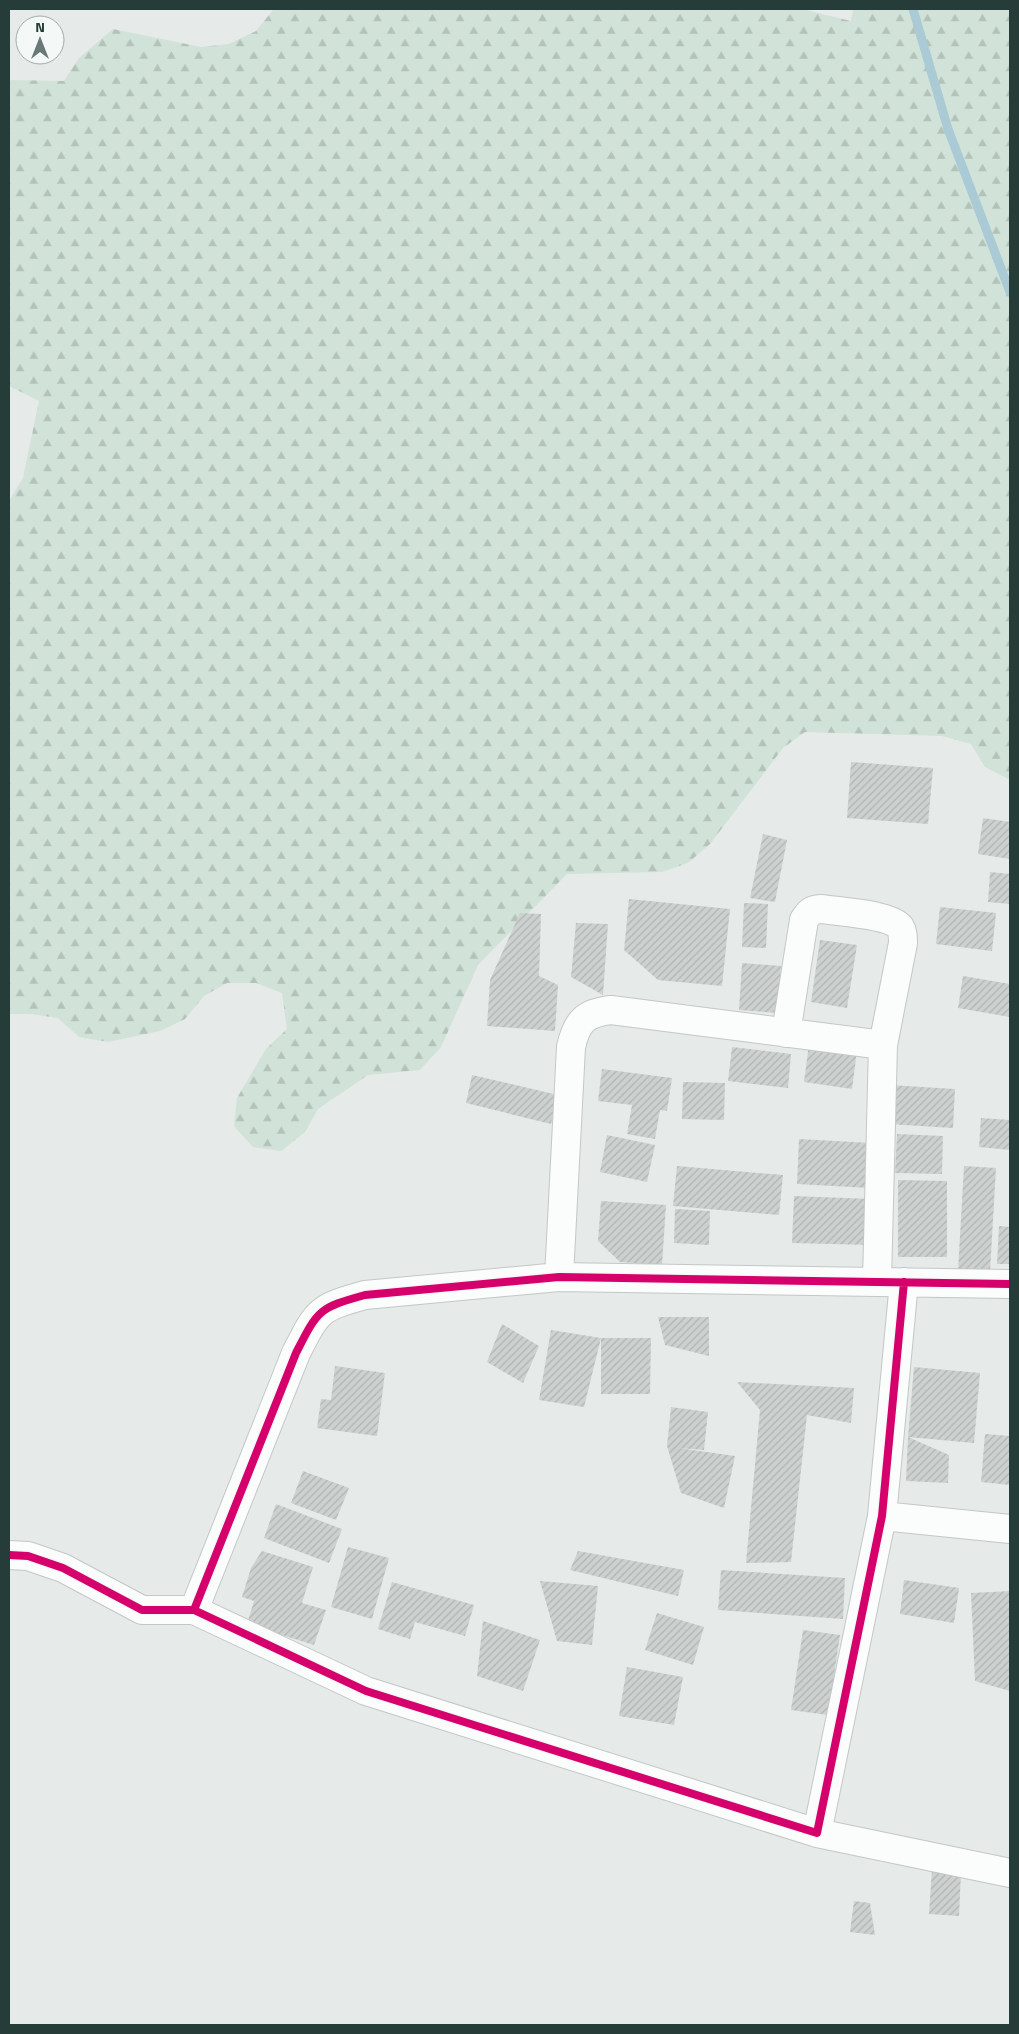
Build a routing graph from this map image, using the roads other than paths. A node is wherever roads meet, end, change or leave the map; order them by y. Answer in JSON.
{"nodes":[{"id":1,"x":786,"y":1033,"type":"junction"},
{"id":2,"x":883,"y":1046,"type":"junction"},
{"id":3,"x":559,"y":1276,"type":"junction"},
{"id":4,"x":877,"y":1281,"type":"junction"},
{"id":5,"x":904,"y":1282,"type":"junction"},
{"id":6,"x":1010,"y":1284,"type":"edge"},
{"id":7,"x":882,"y":1516,"type":"junction"},
{"id":8,"x":1010,"y":1529,"type":"edge"},
{"id":9,"x":9,"y":1556,"type":"edge"},
{"id":10,"x":194,"y":1610,"type":"junction"},
{"id":11,"x":817,"y":1833,"type":"junction"},
{"id":12,"x":1010,"y":1873,"type":"edge"}],
"edges":[{"from":1,"to":2,"type":"street"},
{"from":1,"to":2,"type":"street"},
{"from":1,"to":3,"type":"street"},
{"from":2,"to":4,"type":"street"},
{"from":3,"to":4,"type":"street"},
{"from":3,"to":10,"type":"street"},
{"from":4,"to":5,"type":"street"},
{"from":5,"to":6,"type":"street"},
{"from":5,"to":7,"type":"street"},
{"from":7,"to":8,"type":"street"},
{"from":7,"to":11,"type":"street"},
{"from":9,"to":10,"type":"street"},
{"from":10,"to":11,"type":"street"},
{"from":11,"to":12,"type":"street"}]}
